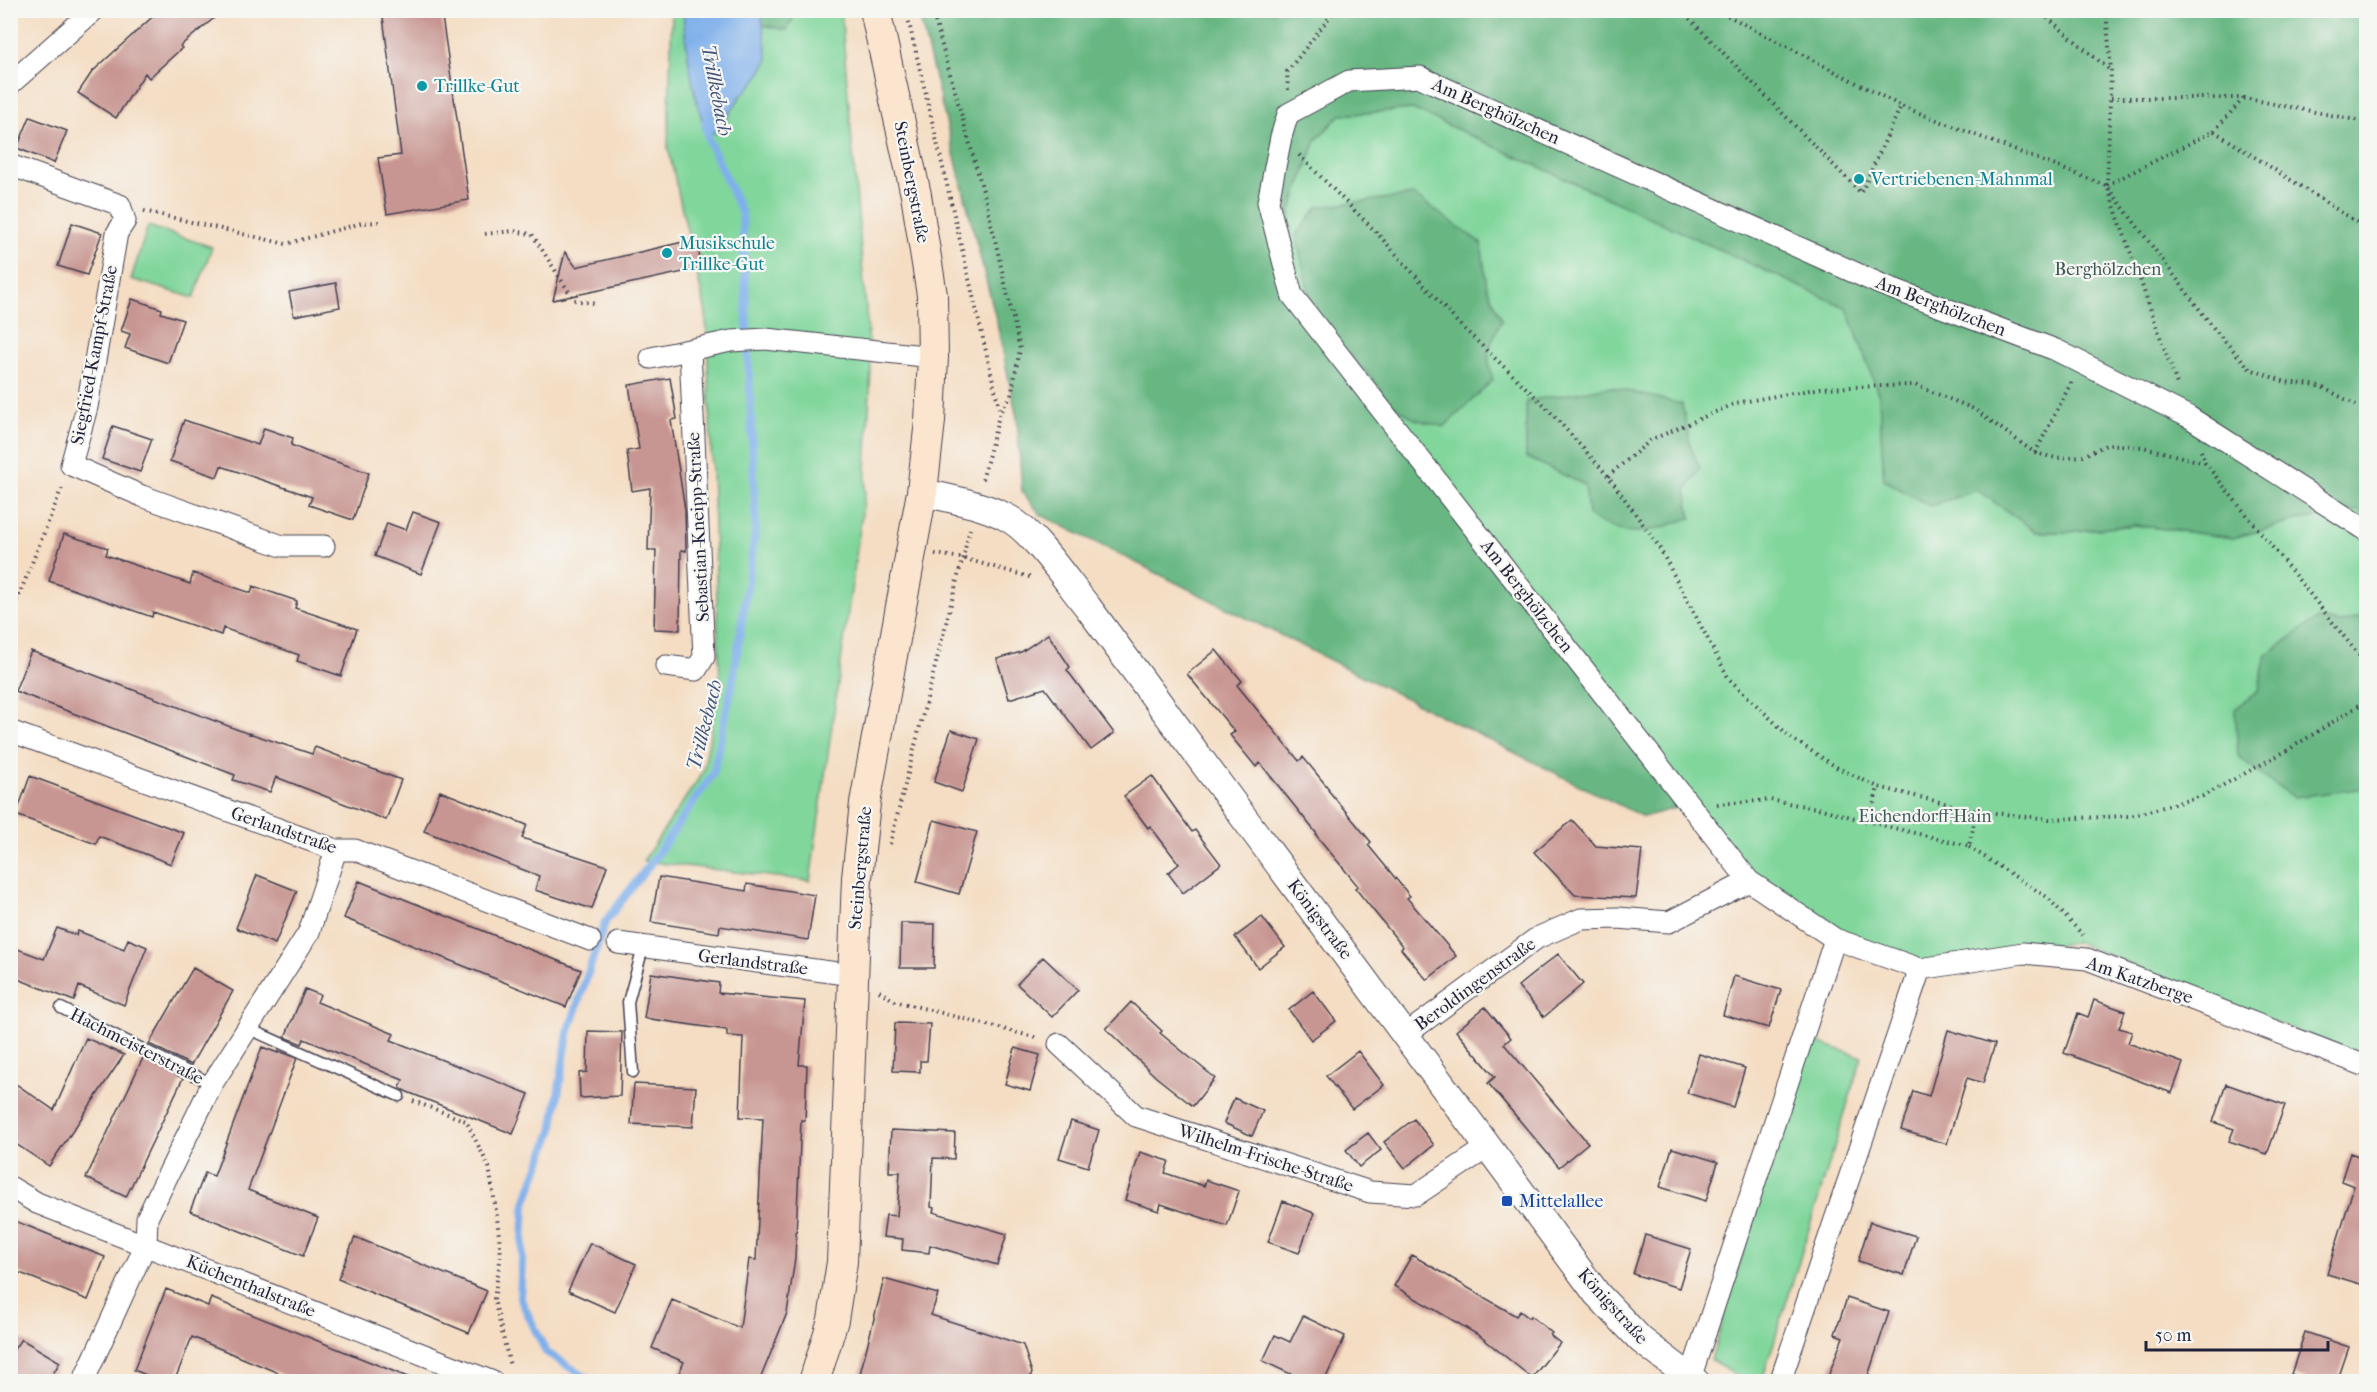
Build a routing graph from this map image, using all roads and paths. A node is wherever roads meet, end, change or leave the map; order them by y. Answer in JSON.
{"nodes":[{"id":1,"x":94,"y":10,"type":"edge"},
{"id":2,"x":875,"y":10,"type":"edge"},
{"id":3,"x":906,"y":10,"type":"edge"},
{"id":4,"x":932,"y":10,"type":"edge"},
{"id":5,"x":1335,"y":10,"type":"edge"},
{"id":6,"x":1681,"y":10,"type":"edge"},
{"id":7,"x":1718,"y":10,"type":"edge"},
{"id":8,"x":2038,"y":10,"type":"edge"},
{"id":9,"x":2106,"y":10,"type":"edge"},
{"id":10,"x":2348,"y":10,"type":"edge"},
{"id":11,"x":2367,"y":20,"type":"edge"},
{"id":12,"x":2111,"y":71,"type":"junction"},
{"id":13,"x":10,"y":84,"type":"edge"},
{"id":14,"x":2111,"y":98,"type":"junction"},
{"id":15,"x":2244,"y":98,"type":"junction"},
{"id":16,"x":1901,"y":106,"type":"junction"},
{"id":17,"x":1288,"y":114,"type":"junction"},
{"id":18,"x":2367,"y":122,"type":"edge"},
{"id":19,"x":2214,"y":131,"type":"junction"},
{"id":20,"x":1281,"y":137,"type":"junction"},
{"id":21,"x":10,"y":165,"type":"edge"},
{"id":22,"x":2107,"y":186,"type":"junction"},
{"id":23,"x":120,"y":205,"type":"junction"},
{"id":24,"x":379,"y":222,"type":"dead end"},
{"id":25,"x":2367,"y":228,"type":"edge"},
{"id":26,"x":485,"y":234,"type":"dead end"},
{"id":27,"x":597,"y":304,"type":"dead end"},
{"id":28,"x":690,"y":351,"type":"junction"},
{"id":29,"x":933,"y":357,"type":"junction"},
{"id":30,"x":651,"y":358,"type":"dead end"},
{"id":31,"x":2082,"y":363,"type":"junction"},
{"id":32,"x":2175,"y":378,"type":"dead end"},
{"id":33,"x":2367,"y":410,"type":"edge"},
{"id":34,"x":1000,"y":412,"type":"junction"},
{"id":35,"x":2189,"y":417,"type":"junction"},
{"id":36,"x":2035,"y":453,"type":"junction"},
{"id":37,"x":2205,"y":463,"type":"junction"},
{"id":38,"x":71,"y":465,"type":"junction"},
{"id":39,"x":1608,"y":476,"type":"junction"},
{"id":40,"x":922,"y":492,"type":"junction"},
{"id":41,"x":976,"y":506,"type":"junction"},
{"id":42,"x":2367,"y":530,"type":"edge"},
{"id":43,"x":324,"y":546,"type":"dead end"},
{"id":44,"x":911,"y":551,"type":"junction"},
{"id":45,"x":963,"y":558,"type":"junction"},
{"id":46,"x":1034,"y":579,"type":"dead end"},
{"id":47,"x":10,"y":618,"type":"edge"},
{"id":48,"x":2367,"y":664,"type":"edge"},
{"id":49,"x":666,"y":666,"type":"dead end"},
{"id":50,"x":2367,"y":701,"type":"edge"},
{"id":51,"x":10,"y":731,"type":"edge"},
{"id":52,"x":1878,"y":787,"type":"junction"},
{"id":53,"x":1690,"y":805,"type":"junction"},
{"id":54,"x":1977,"y":811,"type":"junction"},
{"id":55,"x":1869,"y":822,"type":"junction"},
{"id":56,"x":1969,"y":846,"type":"junction"},
{"id":57,"x":889,"y":847,"type":"dead end"},
{"id":58,"x":336,"y":850,"type":"junction"},
{"id":59,"x":1749,"y":881,"type":"junction"},
{"id":60,"x":1835,"y":939,"type":"junction"},
{"id":61,"x":590,"y":940,"type":"dead end"},
{"id":62,"x":618,"y":943,"type":"dead end"},
{"id":63,"x":643,"y":948,"type":"junction"},
{"id":64,"x":2087,"y":959,"type":"junction"},
{"id":65,"x":1920,"y":969,"type":"junction"},
{"id":66,"x":852,"y":975,"type":"junction"},
{"id":67,"x":61,"y":1008,"type":"dead end"},
{"id":68,"x":247,"y":1028,"type":"junction"},
{"id":69,"x":1405,"y":1035,"type":"junction"},
{"id":70,"x":1059,"y":1044,"type":"joint"},
{"id":71,"x":2367,"y":1066,"type":"edge"},
{"id":72,"x":633,"y":1072,"type":"dead end"},
{"id":73,"x":212,"y":1084,"type":"junction"},
{"id":74,"x":399,"y":1096,"type":"joint"},
{"id":75,"x":1488,"y":1147,"type":"junction"},
{"id":76,"x":10,"y":1187,"type":"edge"},
{"id":77,"x":146,"y":1244,"type":"junction"},
{"id":78,"x":512,"y":1371,"type":"dead end"},
{"id":79,"x":1692,"y":1380,"type":"edge"},
{"id":80,"x":83,"y":1382,"type":"edge"},
{"id":81,"x":493,"y":1382,"type":"edge"},
{"id":82,"x":814,"y":1382,"type":"edge"},
{"id":83,"x":1780,"y":1382,"type":"edge"}],
"edges":[{"from":1,"to":13,"type":"street"},
{"from":2,"to":29,"type":"main road","name":"Steinbergstraße"},
{"from":3,"to":34,"type":"path"},
{"from":4,"to":34,"type":"path"},
{"from":5,"to":17,"type":"path"},
{"from":6,"to":16,"type":"path"},
{"from":7,"to":16,"type":"path"},
{"from":8,"to":12,"type":"path"},
{"from":9,"to":12,"type":"path"},
{"from":10,"to":11,"type":"path"},
{"from":12,"to":14,"type":"path"},
{"from":14,"to":15,"type":"path"},
{"from":14,"to":22,"type":"path"},
{"from":15,"to":18,"type":"path"},
{"from":15,"to":19,"type":"path"},
{"from":16,"to":22,"type":"path"},
{"from":17,"to":20,"type":"street","name":"Am Berghölzchen"},
{"from":17,"to":31,"type":"street","name":"Am Berghölzchen"},
{"from":19,"to":22,"type":"path"},
{"from":19,"to":25,"type":"path"},
{"from":20,"to":39,"type":"path"},
{"from":20,"to":53,"type":"street","name":"Am Berghölzchen"},
{"from":21,"to":23,"type":"street"},
{"from":22,"to":32,"type":"path"},
{"from":22,"to":33,"type":"path"},
{"from":23,"to":24,"type":"path"},
{"from":23,"to":38,"type":"street","name":"Siegfried-Kampf-Straße"},
{"from":26,"to":27,"type":"path"},
{"from":28,"to":29,"type":"street"},
{"from":28,"to":30,"type":"street"},
{"from":28,"to":49,"type":"street","name":"Sebastian-Kneipp-Straße"},
{"from":29,"to":40,"type":"main road","name":"Steinbergstraße"},
{"from":31,"to":35,"type":"street","name":"Am Berghölzchen"},
{"from":31,"to":36,"type":"path"},
{"from":34,"to":41,"type":"path"},
{"from":35,"to":37,"type":"path"},
{"from":35,"to":42,"type":"street","name":"Am Berghölzchen"},
{"from":36,"to":37,"type":"path"},
{"from":36,"to":39,"type":"path"},
{"from":37,"to":48,"type":"path"},
{"from":38,"to":43,"type":"street","name":"Siegfried-Kampf-Straße"},
{"from":38,"to":47,"type":"path"},
{"from":39,"to":52,"type":"path"},
{"from":40,"to":41,"type":"street","name":"Königstraße"},
{"from":40,"to":44,"type":"main road","name":"Steinbergstraße"},
{"from":41,"to":45,"type":"path"},
{"from":41,"to":69,"type":"street","name":"Königstraße"},
{"from":44,"to":45,"type":"path"},
{"from":44,"to":66,"type":"main road","name":"Steinbergstraße"},
{"from":45,"to":46,"type":"path"},
{"from":45,"to":57,"type":"path"},
{"from":50,"to":54,"type":"path"},
{"from":51,"to":58,"type":"street","name":"Gerlandstraße"},
{"from":52,"to":54,"type":"path"},
{"from":52,"to":55,"type":"path"},
{"from":53,"to":55,"type":"path"},
{"from":53,"to":59,"type":"street","name":"Am Berghölzchen"},
{"from":54,"to":56,"type":"path"},
{"from":55,"to":56,"type":"path"},
{"from":56,"to":64,"type":"path"},
{"from":58,"to":61,"type":"street","name":"Gerlandstraße"},
{"from":58,"to":68,"type":"street","name":"Hachmeisterstraße"},
{"from":59,"to":60,"type":"street","name":"Am Berghölzchen"},
{"from":59,"to":69,"type":"street","name":"Beroldingenstraße"},
{"from":60,"to":65,"type":"street","name":"Am Katzberge"},
{"from":60,"to":79,"type":"street"},
{"from":62,"to":63,"type":"street","name":"Gerlandstraße"},
{"from":63,"to":66,"type":"street","name":"Gerlandstraße"},
{"from":63,"to":72,"type":"lane"},
{"from":64,"to":65,"type":"street","name":"Am Katzberge"},
{"from":64,"to":71,"type":"street","name":"Am Katzberge"},
{"from":65,"to":83,"type":"street"},
{"from":66,"to":70,"type":"path"},
{"from":66,"to":82,"type":"main road","name":"Steinbergstraße"},
{"from":67,"to":73,"type":"lane","name":"Hachmeisterstraße"},
{"from":68,"to":73,"type":"street","name":"Hachmeisterstraße"},
{"from":68,"to":74,"type":"lane"},
{"from":69,"to":75,"type":"street","name":"Königstraße"},
{"from":70,"to":75,"type":"street","name":"Wilhelm-Frische-Straße"},
{"from":73,"to":77,"type":"street","name":"Hachmeisterstraße"},
{"from":74,"to":78,"type":"path"},
{"from":75,"to":79,"type":"street","name":"Königstraße"},
{"from":76,"to":77,"type":"street","name":"Küchenthalstraße"},
{"from":77,"to":80,"type":"street","name":"Hachmeisterstraße"},
{"from":77,"to":81,"type":"street","name":"Küchenthalstraße"}]}
